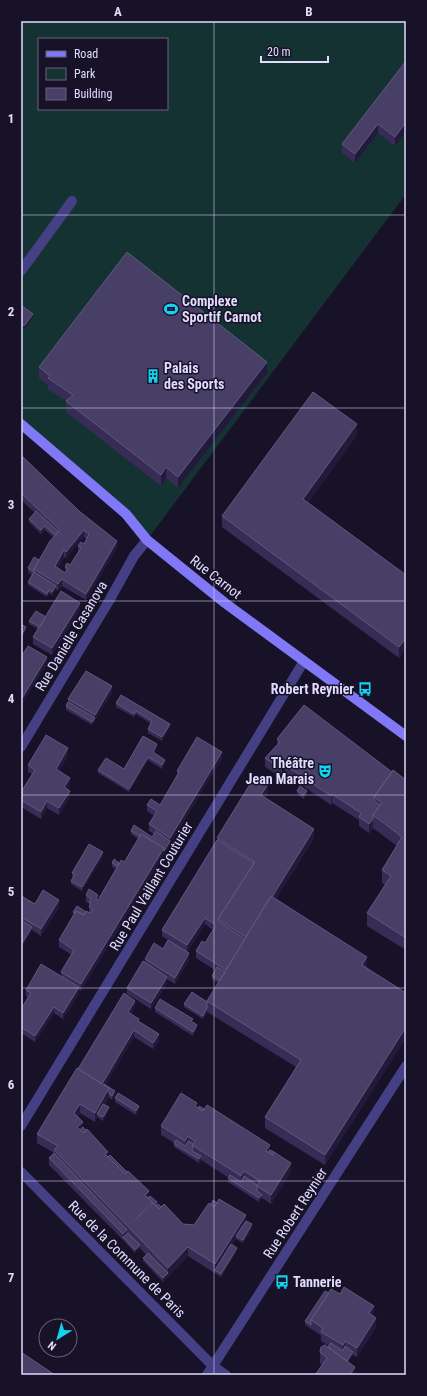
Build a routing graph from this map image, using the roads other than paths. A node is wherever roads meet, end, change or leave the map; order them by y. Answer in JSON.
{"nodes":[{"id":1,"x":72,"y":201,"type":"dead end"},
{"id":2,"x":21,"y":271,"type":"edge"},
{"id":3,"x":21,"y":424,"type":"edge"},
{"id":4,"x":147,"y":540,"type":"junction"},
{"id":5,"x":304,"y":661,"type":"junction"},
{"id":6,"x":406,"y":736,"type":"edge"},
{"id":7,"x":21,"y":747,"type":"edge"},
{"id":8,"x":406,"y":1066,"type":"edge"},
{"id":9,"x":21,"y":1126,"type":"edge"},
{"id":10,"x":21,"y":1172,"type":"edge"},
{"id":11,"x":213,"y":1366,"type":"junction"},
{"id":12,"x":207,"y":1375,"type":"edge"},
{"id":13,"x":226,"y":1375,"type":"edge"}],
"edges":[{"from":1,"to":2,"type":"street"},
{"from":3,"to":4,"type":"main road","name":"Rue Carnot"},
{"from":4,"to":5,"type":"main road","name":"Rue Carnot"},
{"from":4,"to":7,"type":"street","name":"Rue Danielle Casanova"},
{"from":5,"to":6,"type":"main road","name":"Rue Carnot"},
{"from":5,"to":9,"type":"street","name":"Rue Paul Vaillant Couturier"},
{"from":8,"to":11,"type":"street","name":"Rue Robert Reynier"},
{"from":10,"to":11,"type":"street","name":"Rue de la Commune de Paris"},
{"from":11,"to":12,"type":"street","name":"Rue Robert Reynier"},
{"from":11,"to":13,"type":"street","name":"Rue de la Commune de Paris"}]}
